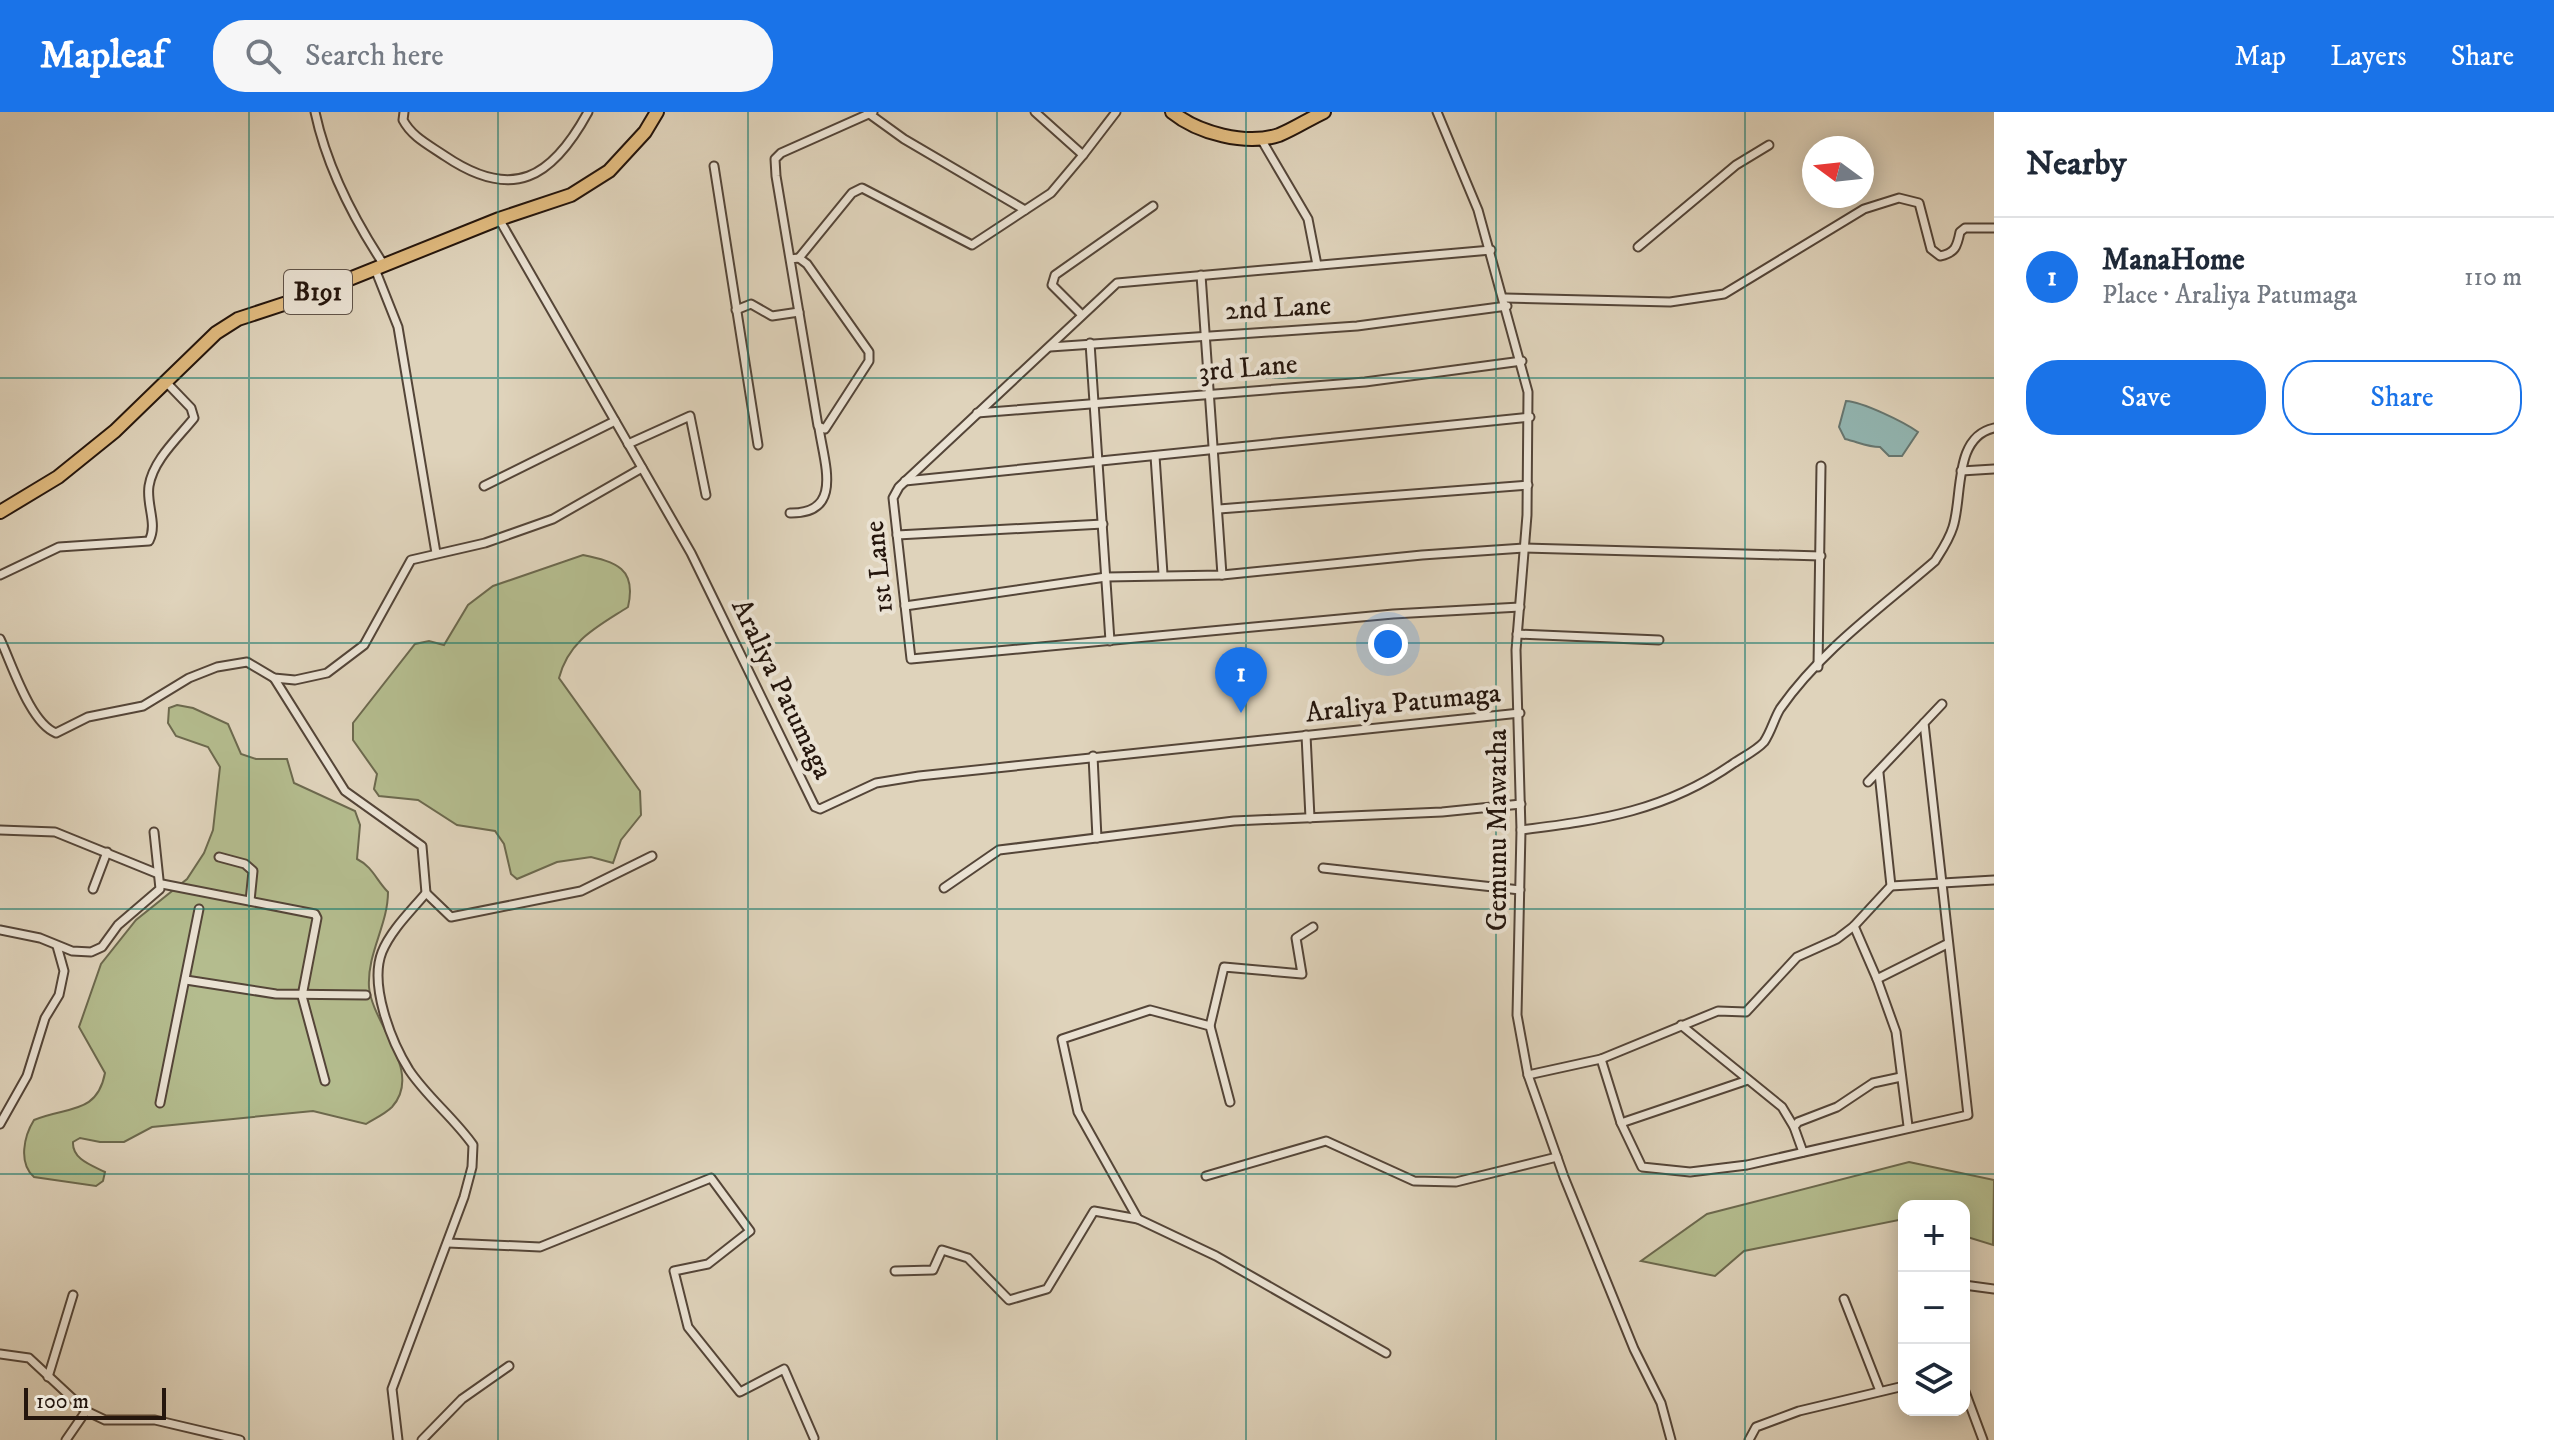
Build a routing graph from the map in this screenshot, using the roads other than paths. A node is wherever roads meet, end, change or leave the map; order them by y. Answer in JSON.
{"nodes":[{"id":1,"x":315,"y":112,"type":"edge"},
{"id":2,"x":404,"y":112,"type":"edge"},
{"id":3,"x":588,"y":112,"type":"edge"},
{"id":4,"x":657,"y":112,"type":"edge"},
{"id":5,"x":1035,"y":112,"type":"edge"},
{"id":6,"x":1116,"y":112,"type":"edge"},
{"id":7,"x":1172,"y":112,"type":"edge"},
{"id":8,"x":1324,"y":112,"type":"edge"},
{"id":9,"x":1437,"y":112,"type":"edge"},
{"id":10,"x":871,"y":113,"type":"edge"},
{"id":11,"x":1261,"y":139,"type":"junction"},
{"id":12,"x":1769,"y":145,"type":"dead end"},
{"id":13,"x":1083,"y":155,"type":"junction"},
{"id":14,"x":714,"y":166,"type":"dead end"},
{"id":15,"x":1153,"y":206,"type":"dead end"},
{"id":16,"x":1025,"y":210,"type":"junction"},
{"id":17,"x":499,"y":219,"type":"junction"},
{"id":18,"x":1994,"y":228,"type":"edge"},
{"id":19,"x":1638,"y":247,"type":"dead end"},
{"id":20,"x":1491,"y":250,"type":"junction"},
{"id":21,"x":795,"y":259,"type":"junction"},
{"id":22,"x":1317,"y":265,"type":"junction"},
{"id":23,"x":380,"y":267,"type":"junction"},
{"id":24,"x":1201,"y":275,"type":"junction"},
{"id":25,"x":1506,"y":302,"type":"junction"},
{"id":26,"x":736,"y":310,"type":"junction"},
{"id":27,"x":799,"y":312,"type":"junction"},
{"id":28,"x":1081,"y":314,"type":"junction"},
{"id":29,"x":1208,"y":334,"type":"junction"},
{"id":30,"x":1090,"y":343,"type":"junction"},
{"id":31,"x":1050,"y":347,"type":"junction"},
{"id":32,"x":1522,"y":361,"type":"junction"},
{"id":33,"x":166,"y":382,"type":"junction"},
{"id":34,"x":1211,"y":392,"type":"junction"},
{"id":35,"x":1094,"y":406,"type":"junction"},
{"id":36,"x":977,"y":413,"type":"junction"},
{"id":37,"x":1530,"y":417,"type":"junction"},
{"id":38,"x":615,"y":421,"type":"junction"},
{"id":39,"x":819,"y":428,"type":"junction"},
{"id":40,"x":1994,"y":428,"type":"edge"},
{"id":41,"x":628,"y":444,"type":"junction"},
{"id":42,"x":758,"y":445,"type":"dead end"},
{"id":43,"x":1215,"y":449,"type":"junction"},
{"id":44,"x":1155,"y":456,"type":"junction"},
{"id":45,"x":1098,"y":464,"type":"junction"},
{"id":46,"x":1821,"y":466,"type":"dead end"},
{"id":47,"x":642,"y":468,"type":"junction"},
{"id":48,"x":1994,"y":469,"type":"edge"},
{"id":49,"x":1961,"y":471,"type":"junction"},
{"id":50,"x":905,"y":481,"type":"junction"},
{"id":51,"x":1528,"y":485,"type":"junction"},
{"id":52,"x":484,"y":486,"type":"dead end"},
{"id":53,"x":706,"y":495,"type":"dead end"},
{"id":54,"x":1219,"y":509,"type":"junction"},
{"id":55,"x":0,"y":512,"type":"edge"},
{"id":56,"x":790,"y":513,"type":"dead end"},
{"id":57,"x":1103,"y":524,"type":"junction"},
{"id":58,"x":897,"y":535,"type":"junction"},
{"id":59,"x":1524,"y":548,"type":"junction"},
{"id":60,"x":436,"y":553,"type":"junction"},
{"id":61,"x":1821,"y":556,"type":"junction"},
{"id":62,"x":1163,"y":574,"type":"junction"},
{"id":63,"x":0,"y":575,"type":"edge"},
{"id":64,"x":1222,"y":575,"type":"junction"},
{"id":65,"x":1106,"y":577,"type":"junction"},
{"id":66,"x":905,"y":606,"type":"junction"},
{"id":67,"x":1520,"y":607,"type":"junction"},
{"id":68,"x":1517,"y":634,"type":"junction"},
{"id":69,"x":0,"y":639,"type":"edge"},
{"id":70,"x":1659,"y":640,"type":"dead end"},
{"id":71,"x":1110,"y":641,"type":"junction"},
{"id":72,"x":1818,"y":667,"type":"junction"},
{"id":73,"x":274,"y":678,"type":"junction"},
{"id":74,"x":1942,"y":704,"type":"dead end"},
{"id":75,"x":1520,"y":713,"type":"junction"},
{"id":76,"x":1924,"y":723,"type":"junction"},
{"id":77,"x":1306,"y":735,"type":"junction"},
{"id":78,"x":1093,"y":756,"type":"junction"},
{"id":79,"x":1879,"y":773,"type":"junction"},
{"id":80,"x":1868,"y":782,"type":"dead end"},
{"id":81,"x":1521,"y":804,"type":"junction"},
{"id":82,"x":1310,"y":818,"type":"junction"},
{"id":83,"x":0,"y":830,"type":"edge"},
{"id":84,"x":1521,"y":830,"type":"junction"},
{"id":85,"x":154,"y":832,"type":"dead end"},
{"id":86,"x":1097,"y":838,"type":"junction"},
{"id":87,"x":107,"y":852,"type":"junction"},
{"id":88,"x":652,"y":856,"type":"dead end"},
{"id":89,"x":219,"y":857,"type":"dead end"},
{"id":90,"x":1323,"y":868,"type":"dead end"},
{"id":91,"x":156,"y":873,"type":"junction"},
{"id":92,"x":1941,"y":880,"type":"junction"},
{"id":93,"x":1994,"y":880,"type":"edge"},
{"id":94,"x":162,"y":884,"type":"junction"},
{"id":95,"x":1891,"y":886,"type":"junction"},
{"id":96,"x":944,"y":888,"type":"dead end"},
{"id":97,"x":93,"y":889,"type":"dead end"},
{"id":98,"x":1520,"y":890,"type":"junction"},
{"id":99,"x":426,"y":893,"type":"junction"},
{"id":100,"x":250,"y":901,"type":"junction"},
{"id":101,"x":199,"y":909,"type":"dead end"},
{"id":102,"x":1854,"y":926,"type":"junction"},
{"id":103,"x":1313,"y":927,"type":"dead end"},
{"id":104,"x":0,"y":930,"type":"edge"},
{"id":105,"x":1947,"y":944,"type":"junction"},
{"id":106,"x":57,"y":946,"type":"junction"},
{"id":107,"x":1877,"y":979,"type":"junction"},
{"id":108,"x":186,"y":980,"type":"junction"},
{"id":109,"x":366,"y":995,"type":"dead end"},
{"id":110,"x":302,"y":996,"type":"junction"},
{"id":111,"x":1681,"y":1025,"type":"junction"},
{"id":112,"x":1210,"y":1026,"type":"junction"},
{"id":113,"x":1601,"y":1059,"type":"junction"},
{"id":114,"x":1528,"y":1075,"type":"junction"},
{"id":115,"x":1901,"y":1077,"type":"junction"},
{"id":116,"x":1748,"y":1080,"type":"junction"},
{"id":117,"x":325,"y":1081,"type":"dead end"},
{"id":118,"x":1230,"y":1102,"type":"dead end"},
{"id":119,"x":160,"y":1103,"type":"dead end"},
{"id":120,"x":1621,"y":1123,"type":"junction"},
{"id":121,"x":0,"y":1124,"type":"edge"},
{"id":122,"x":1908,"y":1126,"type":"junction"},
{"id":123,"x":1794,"y":1127,"type":"junction"},
{"id":124,"x":1803,"y":1152,"type":"junction"},
{"id":125,"x":1557,"y":1157,"type":"junction"},
{"id":126,"x":1206,"y":1176,"type":"dead end"},
{"id":127,"x":1138,"y":1219,"type":"junction"},
{"id":128,"x":448,"y":1243,"type":"junction"},
{"id":129,"x":895,"y":1271,"type":"dead end"},
{"id":130,"x":1970,"y":1286,"type":"edge"},
{"id":131,"x":1994,"y":1289,"type":"edge"},
{"id":132,"x":73,"y":1295,"type":"dead end"},
{"id":133,"x":1844,"y":1299,"type":"dead end"},
{"id":134,"x":1386,"y":1353,"type":"dead end"},
{"id":135,"x":0,"y":1354,"type":"edge"},
{"id":136,"x":509,"y":1366,"type":"dead end"},
{"id":137,"x":48,"y":1377,"type":"junction"},
{"id":138,"x":1898,"y":1387,"type":"edge"},
{"id":139,"x":1880,"y":1391,"type":"junction"},
{"id":140,"x":1970,"y":1405,"type":"edge"},
{"id":141,"x":86,"y":1411,"type":"junction"},
{"id":142,"x":814,"y":1438,"type":"dead end"},
{"id":143,"x":66,"y":1440,"type":"edge"},
{"id":144,"x":240,"y":1440,"type":"edge"},
{"id":145,"x":398,"y":1440,"type":"edge"},
{"id":146,"x":422,"y":1440,"type":"edge"},
{"id":147,"x":1671,"y":1440,"type":"edge"},
{"id":148,"x":1749,"y":1440,"type":"edge"},
{"id":149,"x":1983,"y":1440,"type":"edge"}],
"edges":[{"from":1,"to":23,"type":"street"},
{"from":2,"to":3,"type":"street"},
{"from":4,"to":17,"type":"main road","number":"B191"},
{"from":5,"to":13,"type":"street"},
{"from":6,"to":13,"type":"street"},
{"from":7,"to":11,"type":"main road"},
{"from":8,"to":11,"type":"main road"},
{"from":9,"to":20,"type":"street","name":"Gemunu Mawatha"},
{"from":10,"to":16,"type":"street"},
{"from":10,"to":21,"type":"street"},
{"from":11,"to":22,"type":"street"},
{"from":12,"to":19,"type":"street"},
{"from":13,"to":16,"type":"street"},
{"from":14,"to":26,"type":"street"},
{"from":15,"to":28,"type":"street"},
{"from":16,"to":21,"type":"street"},
{"from":17,"to":23,"type":"main road","number":"B191"},
{"from":17,"to":38,"type":"street","name":"Araliya Patumaga"},
{"from":18,"to":25,"type":"street","name":"2nd Lane"},
{"from":20,"to":22,"type":"street","name":"1st Lane"},
{"from":20,"to":25,"type":"street","name":"Gemunu Mawatha"},
{"from":21,"to":27,"type":"street"},
{"from":21,"to":39,"type":"street"},
{"from":22,"to":24,"type":"street","name":"1st Lane"},
{"from":23,"to":33,"type":"main road","number":"B191"},
{"from":23,"to":60,"type":"street"},
{"from":24,"to":28,"type":"street","name":"1st Lane"},
{"from":24,"to":29,"type":"street"},
{"from":25,"to":29,"type":"street","name":"2nd Lane"},
{"from":25,"to":32,"type":"street","name":"Gemunu Mawatha"},
{"from":26,"to":27,"type":"street"},
{"from":26,"to":42,"type":"street"},
{"from":27,"to":39,"type":"street"},
{"from":28,"to":31,"type":"street","name":"1st Lane"},
{"from":29,"to":30,"type":"street","name":"2nd Lane"},
{"from":29,"to":34,"type":"street"},
{"from":30,"to":31,"type":"street","name":"2nd Lane"},
{"from":30,"to":35,"type":"street"},
{"from":31,"to":36,"type":"street","name":"1st Lane"},
{"from":32,"to":34,"type":"street","name":"3rd Lane"},
{"from":32,"to":37,"type":"street","name":"Gemunu Mawatha"},
{"from":33,"to":55,"type":"main road","number":"B191"},
{"from":33,"to":63,"type":"street"},
{"from":34,"to":35,"type":"street","name":"3rd Lane"},
{"from":34,"to":43,"type":"street"},
{"from":35,"to":36,"type":"street","name":"3rd Lane"},
{"from":35,"to":45,"type":"street"},
{"from":36,"to":50,"type":"street","name":"1st Lane"},
{"from":37,"to":43,"type":"street"},
{"from":37,"to":51,"type":"street","name":"Gemunu Mawatha"},
{"from":38,"to":41,"type":"street","name":"Araliya Patumaga"},
{"from":38,"to":52,"type":"street"},
{"from":39,"to":56,"type":"street"},
{"from":40,"to":49,"type":"street"},
{"from":41,"to":47,"type":"street","name":"Araliya Patumaga"},
{"from":41,"to":53,"type":"street"},
{"from":43,"to":44,"type":"street"},
{"from":43,"to":54,"type":"street"},
{"from":44,"to":45,"type":"street"},
{"from":44,"to":62,"type":"street"},
{"from":45,"to":50,"type":"street"},
{"from":45,"to":57,"type":"street"},
{"from":46,"to":61,"type":"street"},
{"from":47,"to":60,"type":"street"},
{"from":47,"to":78,"type":"street","name":"Araliya Patumaga"},
{"from":48,"to":49,"type":"street"},
{"from":49,"to":72,"type":"street"},
{"from":50,"to":58,"type":"street","name":"1st Lane"},
{"from":51,"to":54,"type":"street"},
{"from":51,"to":59,"type":"street","name":"Gemunu Mawatha"},
{"from":54,"to":64,"type":"street"},
{"from":57,"to":58,"type":"street"},
{"from":57,"to":65,"type":"street"},
{"from":58,"to":66,"type":"street","name":"1st Lane"},
{"from":59,"to":61,"type":"street"},
{"from":59,"to":64,"type":"street"},
{"from":59,"to":67,"type":"street","name":"Gemunu Mawatha"},
{"from":60,"to":73,"type":"street"},
{"from":61,"to":72,"type":"street"},
{"from":62,"to":64,"type":"street"},
{"from":62,"to":65,"type":"street"},
{"from":65,"to":66,"type":"street"},
{"from":65,"to":71,"type":"street"},
{"from":66,"to":71,"type":"street","name":"1st Lane"},
{"from":67,"to":68,"type":"street","name":"Gemunu Mawatha"},
{"from":67,"to":71,"type":"street","name":"1st Lane"},
{"from":68,"to":70,"type":"street"},
{"from":68,"to":75,"type":"street","name":"Gemunu Mawatha"},
{"from":69,"to":73,"type":"street"},
{"from":72,"to":84,"type":"street"},
{"from":73,"to":99,"type":"street"},
{"from":74,"to":76,"type":"street"},
{"from":75,"to":77,"type":"street","name":"Araliya Patumaga"},
{"from":75,"to":81,"type":"street","name":"Gemunu Mawatha"},
{"from":76,"to":79,"type":"street"},
{"from":76,"to":92,"type":"street"},
{"from":77,"to":78,"type":"street","name":"Araliya Patumaga"},
{"from":77,"to":82,"type":"street"},
{"from":78,"to":86,"type":"street"},
{"from":79,"to":80,"type":"street"},
{"from":79,"to":95,"type":"street"},
{"from":81,"to":82,"type":"street"},
{"from":81,"to":84,"type":"street","name":"Gemunu Mawatha"},
{"from":82,"to":86,"type":"street"},
{"from":83,"to":87,"type":"street"},
{"from":84,"to":98,"type":"street","name":"Gemunu Mawatha"},
{"from":85,"to":91,"type":"street"},
{"from":86,"to":96,"type":"street"},
{"from":87,"to":91,"type":"street"},
{"from":87,"to":97,"type":"street"},
{"from":88,"to":99,"type":"street"},
{"from":89,"to":100,"type":"street"},
{"from":90,"to":98,"type":"street"},
{"from":91,"to":94,"type":"street"},
{"from":92,"to":93,"type":"street"},
{"from":92,"to":95,"type":"street"},
{"from":92,"to":105,"type":"street"},
{"from":94,"to":100,"type":"street"},
{"from":94,"to":106,"type":"street"},
{"from":95,"to":102,"type":"street"},
{"from":98,"to":114,"type":"street","name":"Gemunu Mawatha"},
{"from":99,"to":128,"type":"street"},
{"from":100,"to":110,"type":"street"},
{"from":101,"to":108,"type":"street"},
{"from":102,"to":107,"type":"street"},
{"from":102,"to":111,"type":"street"},
{"from":103,"to":112,"type":"street"},
{"from":104,"to":106,"type":"street"},
{"from":105,"to":107,"type":"street"},
{"from":105,"to":122,"type":"street"},
{"from":106,"to":121,"type":"street"},
{"from":107,"to":115,"type":"street"},
{"from":108,"to":110,"type":"street"},
{"from":108,"to":119,"type":"street"},
{"from":109,"to":110,"type":"street"},
{"from":110,"to":117,"type":"street"},
{"from":111,"to":113,"type":"street"},
{"from":111,"to":116,"type":"street"},
{"from":112,"to":118,"type":"street"},
{"from":112,"to":127,"type":"street"},
{"from":113,"to":114,"type":"street"},
{"from":113,"to":120,"type":"street"},
{"from":114,"to":125,"type":"street","name":"Gemunu Mawatha"},
{"from":115,"to":122,"type":"street"},
{"from":115,"to":123,"type":"street"},
{"from":116,"to":120,"type":"street"},
{"from":116,"to":123,"type":"street"},
{"from":120,"to":124,"type":"street"},
{"from":122,"to":124,"type":"street"},
{"from":123,"to":124,"type":"street"},
{"from":125,"to":126,"type":"street"},
{"from":125,"to":147,"type":"street","name":"Gemunu Mawatha"},
{"from":127,"to":129,"type":"street"},
{"from":127,"to":134,"type":"street"},
{"from":128,"to":142,"type":"street"},
{"from":128,"to":145,"type":"street"},
{"from":130,"to":131,"type":"street"},
{"from":132,"to":137,"type":"street"},
{"from":133,"to":139,"type":"street"},
{"from":135,"to":137,"type":"street"},
{"from":136,"to":146,"type":"street"},
{"from":137,"to":141,"type":"street"},
{"from":138,"to":139,"type":"street"},
{"from":139,"to":148,"type":"street"},
{"from":140,"to":149,"type":"street"},
{"from":141,"to":143,"type":"street"},
{"from":141,"to":144,"type":"street"}]}
